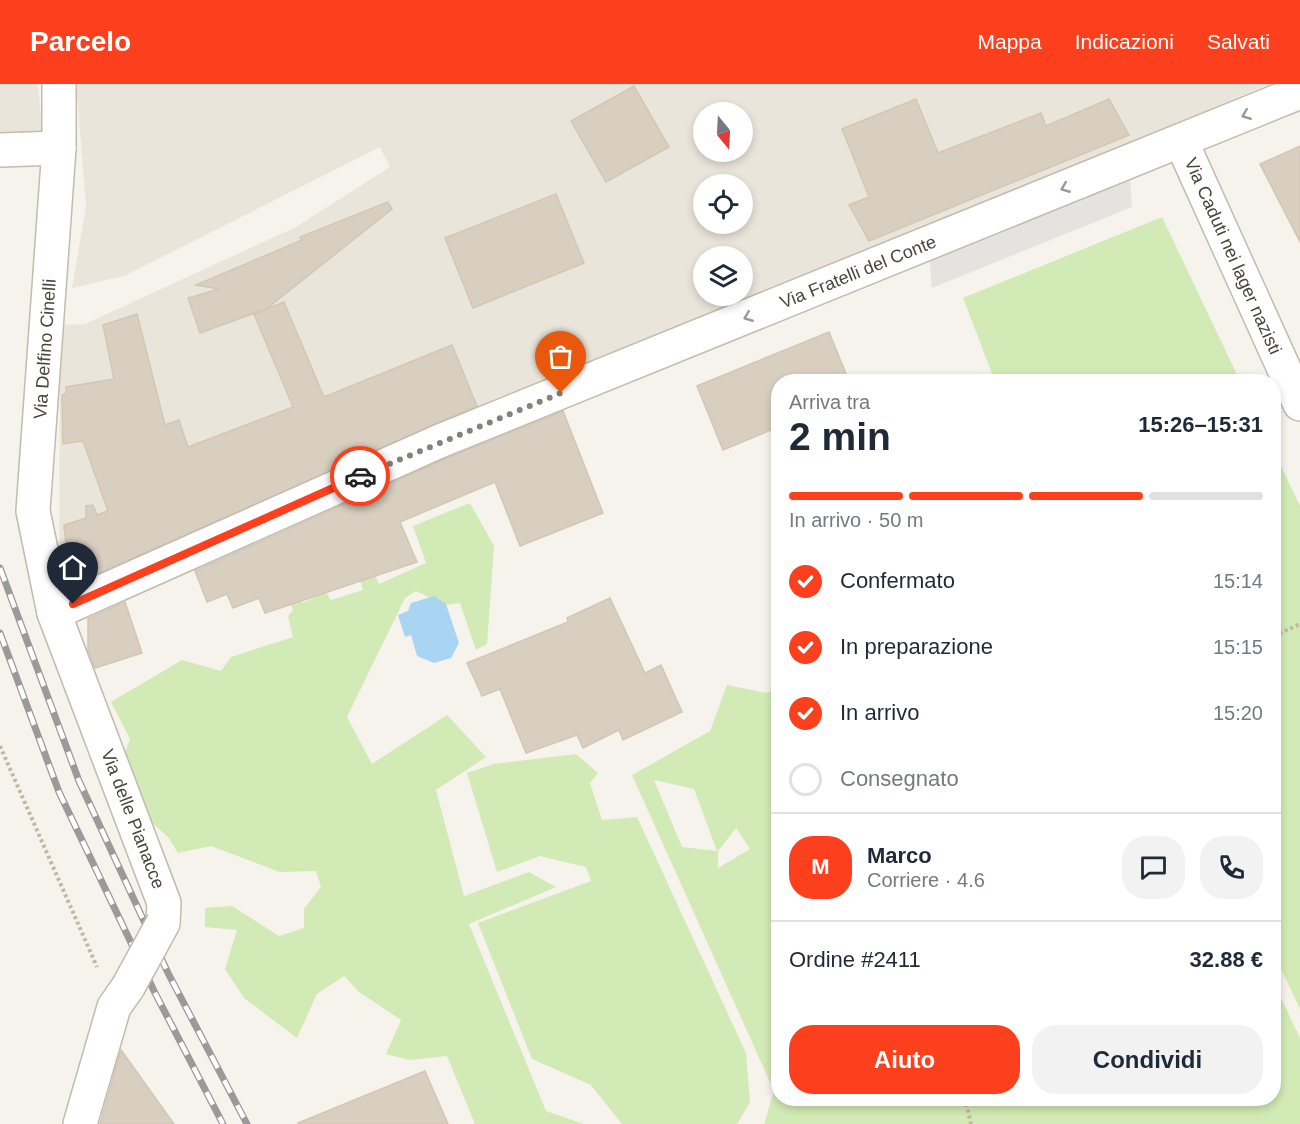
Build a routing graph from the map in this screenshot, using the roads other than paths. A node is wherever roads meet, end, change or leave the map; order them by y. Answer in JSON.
{"nodes":[{"id":1,"x":59,"y":84,"type":"edge"},
{"id":2,"x":1300,"y":92,"type":"edge"},
{"id":3,"x":1182,"y":141,"type":"junction"},
{"id":4,"x":59,"y":148,"type":"junction"},
{"id":5,"x":0,"y":150,"type":"edge"},
{"id":6,"x":1300,"y":404,"type":"edge"},
{"id":7,"x":54,"y":613,"type":"junction"},
{"id":8,"x":80,"y":1124,"type":"edge"}],
"edges":[{"from":1,"to":4,"type":"street","name":"Via Delfino Cinelli"},
{"from":2,"to":3,"type":"street","name":"Via Fratelli del Conte","one_way":true},
{"from":3,"to":6,"type":"street","name":"Via Caduti nei lager nazisti"},
{"from":3,"to":7,"type":"street","name":"Via Fratelli del Conte","one_way":true},
{"from":4,"to":5,"type":"street"},
{"from":4,"to":7,"type":"street","name":"Via Delfino Cinelli"},
{"from":7,"to":8,"type":"street","name":"Via delle Pianacce","bridge":true}]}
